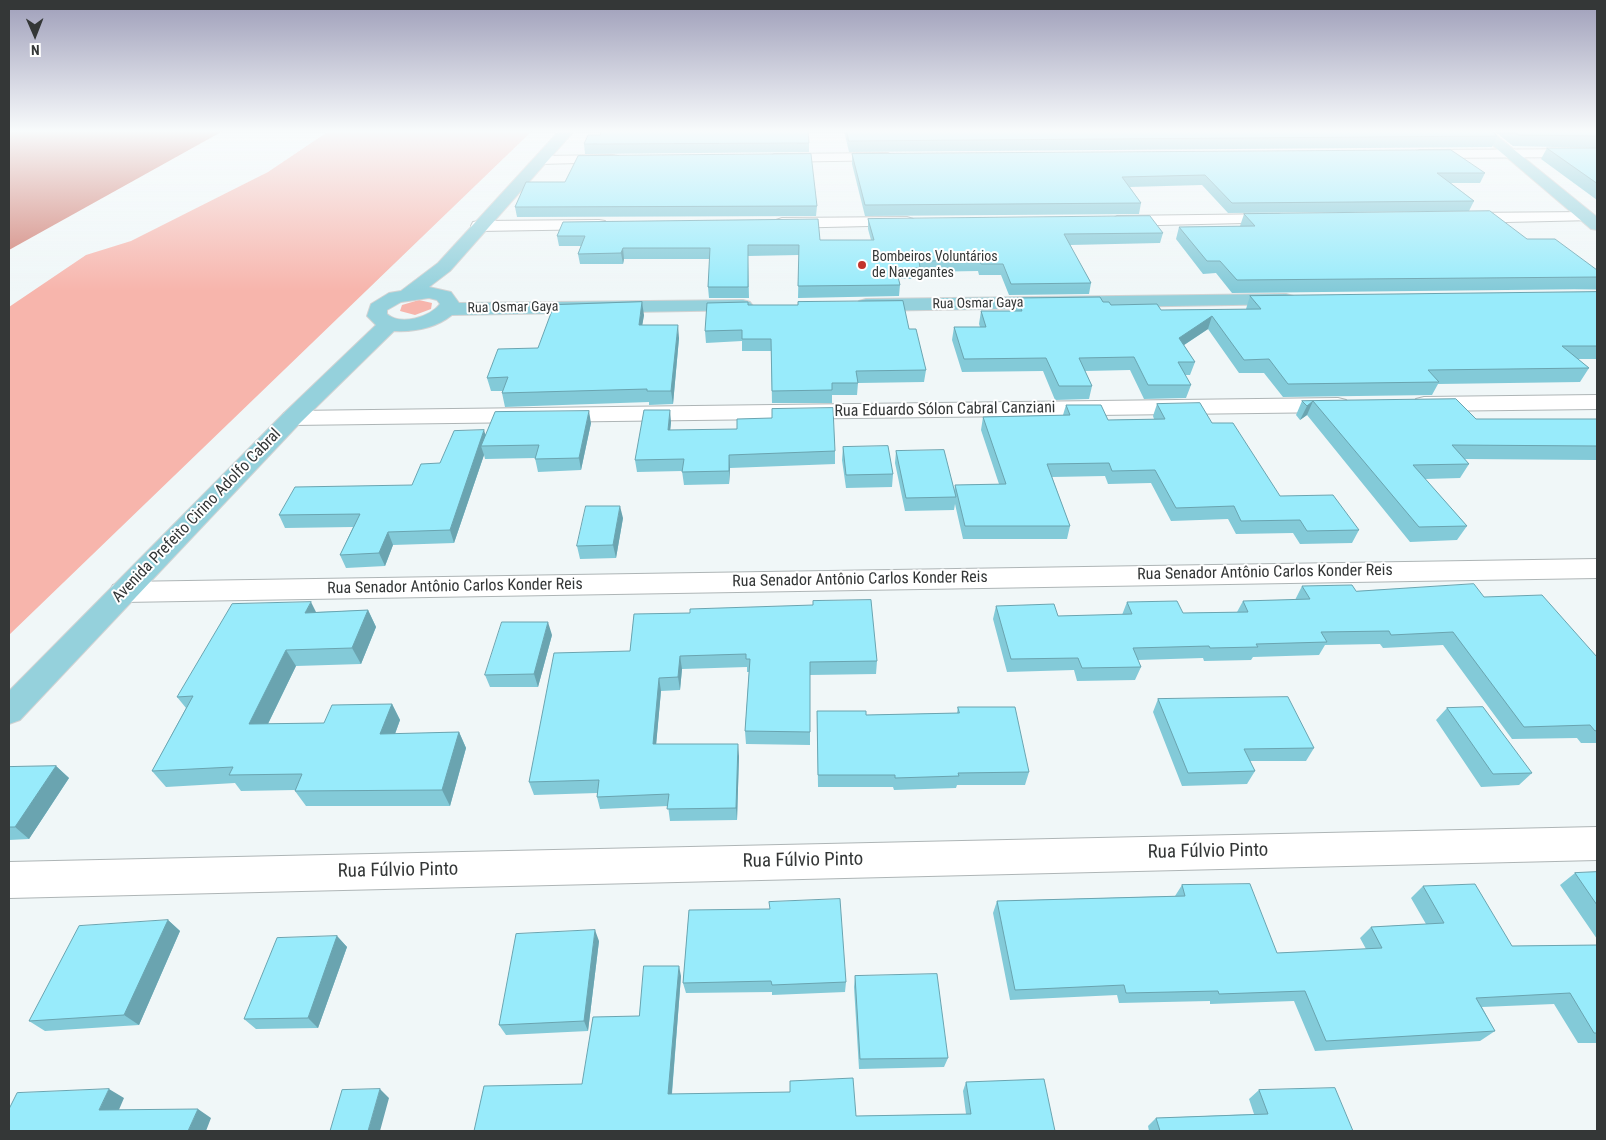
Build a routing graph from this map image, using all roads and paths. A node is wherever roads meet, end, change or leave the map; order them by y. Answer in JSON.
{"nodes":[{"id":1,"x":518,"y":184,"type":"edge"},
{"id":2,"x":1549,"y":184,"type":"edge"},
{"id":3,"x":1447,"y":218,"type":"edge"},
{"id":4,"x":1297,"y":219,"type":"edge"},
{"id":5,"x":1594,"y":220,"type":"edge"},
{"id":6,"x":1098,"y":221,"type":"edge"},
{"id":7,"x":920,"y":222,"type":"edge"},
{"id":8,"x":763,"y":224,"type":"edge"},
{"id":9,"x":616,"y":225,"type":"edge"},
{"id":10,"x":479,"y":226,"type":"junction"},
{"id":11,"x":409,"y":293,"type":"junction"},
{"id":12,"x":1301,"y":300,"type":"edge"},
{"id":13,"x":847,"y":305,"type":"edge"},
{"id":14,"x":759,"y":306,"type":"edge"},
{"id":15,"x":448,"y":309,"type":"junction"},
{"id":16,"x":389,"y":324,"type":"junction"},
{"id":17,"x":1597,"y":402,"type":"edge"},
{"id":18,"x":1408,"y":404,"type":"edge"},
{"id":19,"x":1358,"y":405,"type":"edge"},
{"id":20,"x":292,"y":418,"type":"junction"},
{"id":21,"x":1597,"y":568,"type":"edge"},
{"id":22,"x":123,"y":592,"type":"junction"},
{"id":23,"x":9,"y":711,"type":"edge"},
{"id":24,"x":1597,"y":843,"type":"edge"},
{"id":25,"x":9,"y":880,"type":"edge"}],
"edges":[{"from":1,"to":10,"type":"main road"},
{"from":2,"to":5,"type":"main road"},
{"from":3,"to":5,"type":"street"},
{"from":4,"to":6,"type":"street"},
{"from":7,"to":8,"type":"street"},
{"from":9,"to":10,"type":"street"},
{"from":10,"to":11,"type":"main road"},
{"from":11,"to":15,"type":"main road"},
{"from":11,"to":16,"type":"main road"},
{"from":12,"to":13,"type":"main road","name":"Rua Osmar Gaya"},
{"from":14,"to":15,"type":"main road","name":"Rua Osmar Gaya"},
{"from":15,"to":16,"type":"main road"},
{"from":16,"to":20,"type":"main road","name":"Avenida Prefeito Cirino Adolfo Cabral"},
{"from":17,"to":18,"type":"street"},
{"from":19,"to":20,"type":"street","name":"Rua Eduardo Sólon Cabral Canziani"},
{"from":20,"to":22,"type":"main road","name":"Avenida Prefeito Cirino Adolfo Cabral"},
{"from":21,"to":22,"type":"street","name":"Rua Senador Antônio Carlos Konder Reis"},
{"from":22,"to":23,"type":"main road","name":"Avenida Prefeito Cirino Adolfo Cabral"},
{"from":24,"to":25,"type":"street","name":"Rua Fúlvio Pinto"}]}
